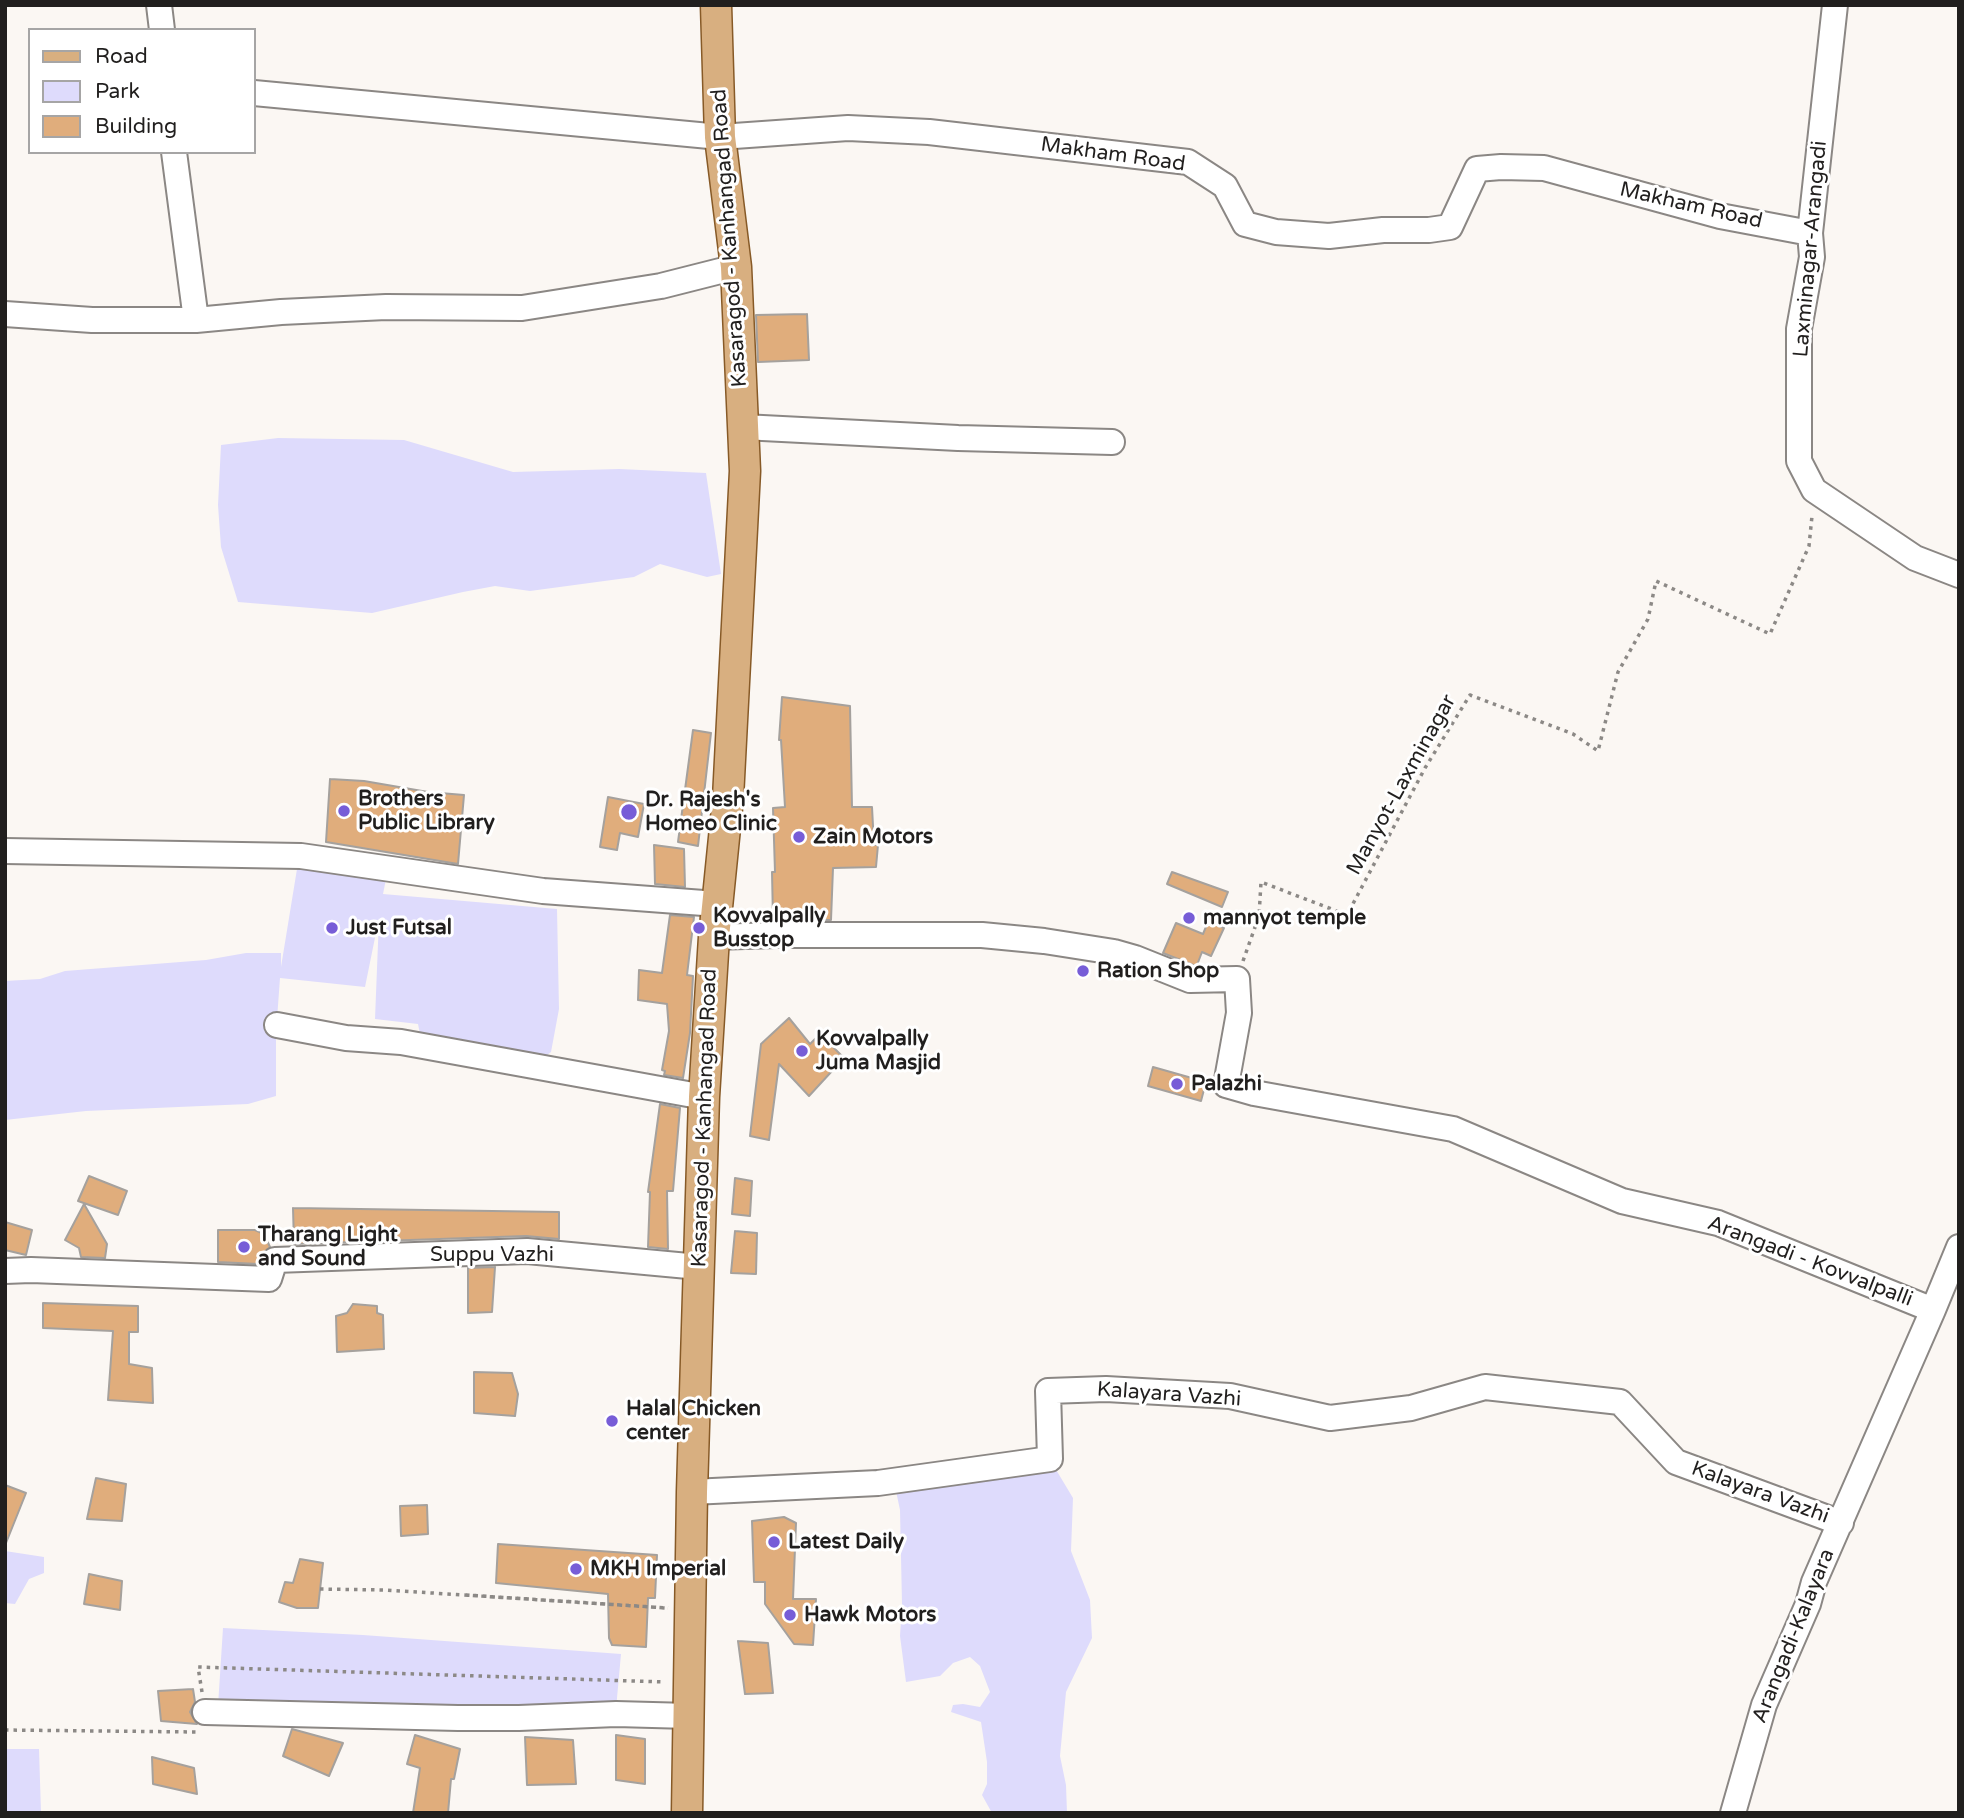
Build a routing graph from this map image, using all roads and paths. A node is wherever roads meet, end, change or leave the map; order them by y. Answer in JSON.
{"nodes":[{"id":1,"x":159,"y":5,"type":"edge"},
{"id":2,"x":716,"y":5,"type":"edge"},
{"id":3,"x":1835,"y":5,"type":"edge"},
{"id":4,"x":162,"y":28,"type":"edge"},
{"id":5,"x":256,"y":93,"type":"edge"},
{"id":6,"x":720,"y":137,"type":"junction"},
{"id":7,"x":174,"y":154,"type":"edge"},
{"id":8,"x":1810,"y":233,"type":"junction"},
{"id":9,"x":736,"y":267,"type":"junction"},
{"id":10,"x":5,"y":314,"type":"edge"},
{"id":11,"x":196,"y":320,"type":"junction"},
{"id":12,"x":743,"y":427,"type":"junction"},
{"id":13,"x":1112,"y":442,"type":"dead end"},
{"id":14,"x":1814,"y":490,"type":"junction"},
{"id":15,"x":1959,"y":575,"type":"edge"},
{"id":16,"x":5,"y":851,"type":"edge"},
{"id":17,"x":717,"y":904,"type":"junction"},
{"id":18,"x":714,"y":937,"type":"junction"},
{"id":19,"x":1237,"y":979,"type":"junction"},
{"id":20,"x":277,"y":1025,"type":"dead end"},
{"id":21,"x":704,"y":1097,"type":"junction"},
{"id":22,"x":1959,"y":1247,"type":"edge"},
{"id":23,"x":699,"y":1267,"type":"junction"},
{"id":24,"x":5,"y":1271,"type":"edge"},
{"id":25,"x":1933,"y":1310,"type":"junction"},
{"id":26,"x":692,"y":1492,"type":"junction"},
{"id":27,"x":1840,"y":1523,"type":"junction"},
{"id":28,"x":320,"y":1589,"type":"dead end"},
{"id":29,"x":690,"y":1610,"type":"junction"},
{"id":30,"x":205,"y":1712,"type":"dead end"},
{"id":31,"x":689,"y":1716,"type":"junction"},
{"id":32,"x":687,"y":1813,"type":"edge"},
{"id":33,"x":1733,"y":1813,"type":"edge"}],
"edges":[{"from":1,"to":4,"type":"street"},
{"from":2,"to":6,"type":"main road","name":"Kasaragod - Kanhangad Road"},
{"from":3,"to":8,"type":"street","name":"Laxminagar-Arangadi"},
{"from":5,"to":6,"type":"street"},
{"from":6,"to":8,"type":"street","name":"Makham Road"},
{"from":6,"to":9,"type":"main road","name":"Kasaragod - Kanhangad Road"},
{"from":7,"to":11,"type":"street"},
{"from":8,"to":14,"type":"street","name":"Laxminagar-Arangadi"},
{"from":9,"to":11,"type":"street"},
{"from":9,"to":12,"type":"main road","name":"Kasaragod - Kanhangad Road"},
{"from":10,"to":11,"type":"street"},
{"from":12,"to":13,"type":"street"},
{"from":12,"to":17,"type":"main road","name":"Kasaragod - Kanhangad Road"},
{"from":14,"to":15,"type":"street"},
{"from":14,"to":19,"type":"path","name":"Manyot-Laxminagar"},
{"from":16,"to":17,"type":"street"},
{"from":17,"to":18,"type":"main road","name":"Kasaragod - Kanhangad Road"},
{"from":18,"to":19,"type":"street"},
{"from":18,"to":21,"type":"main road","name":"Kasaragod - Kanhangad Road"},
{"from":19,"to":25,"type":"street","name":"Arangadi - Kovvalpalli"},
{"from":20,"to":21,"type":"street"},
{"from":21,"to":23,"type":"main road","name":"Kasaragod - Kanhangad Road"},
{"from":22,"to":25,"type":"street","name":"Arangadi - Kovvalpalli"},
{"from":23,"to":24,"type":"street","name":"Suppu Vazhi"},
{"from":23,"to":26,"type":"main road","name":"Kasaragod - Kanhangad Road"},
{"from":25,"to":27,"type":"street","name":"Arangadi-Kalayara"},
{"from":26,"to":27,"type":"street","name":"Kalayara Vazhi"},
{"from":26,"to":29,"type":"main road","name":"Kasaragod - Kanhangad Road"},
{"from":27,"to":33,"type":"street","name":"Arangadi-Kalayara"},
{"from":28,"to":29,"type":"path"},
{"from":29,"to":31,"type":"main road","name":"Kasaragod - Kanhangad Road"},
{"from":30,"to":31,"type":"street"},
{"from":31,"to":32,"type":"main road","name":"Kasaragod - Kanhangad Road"}]}
